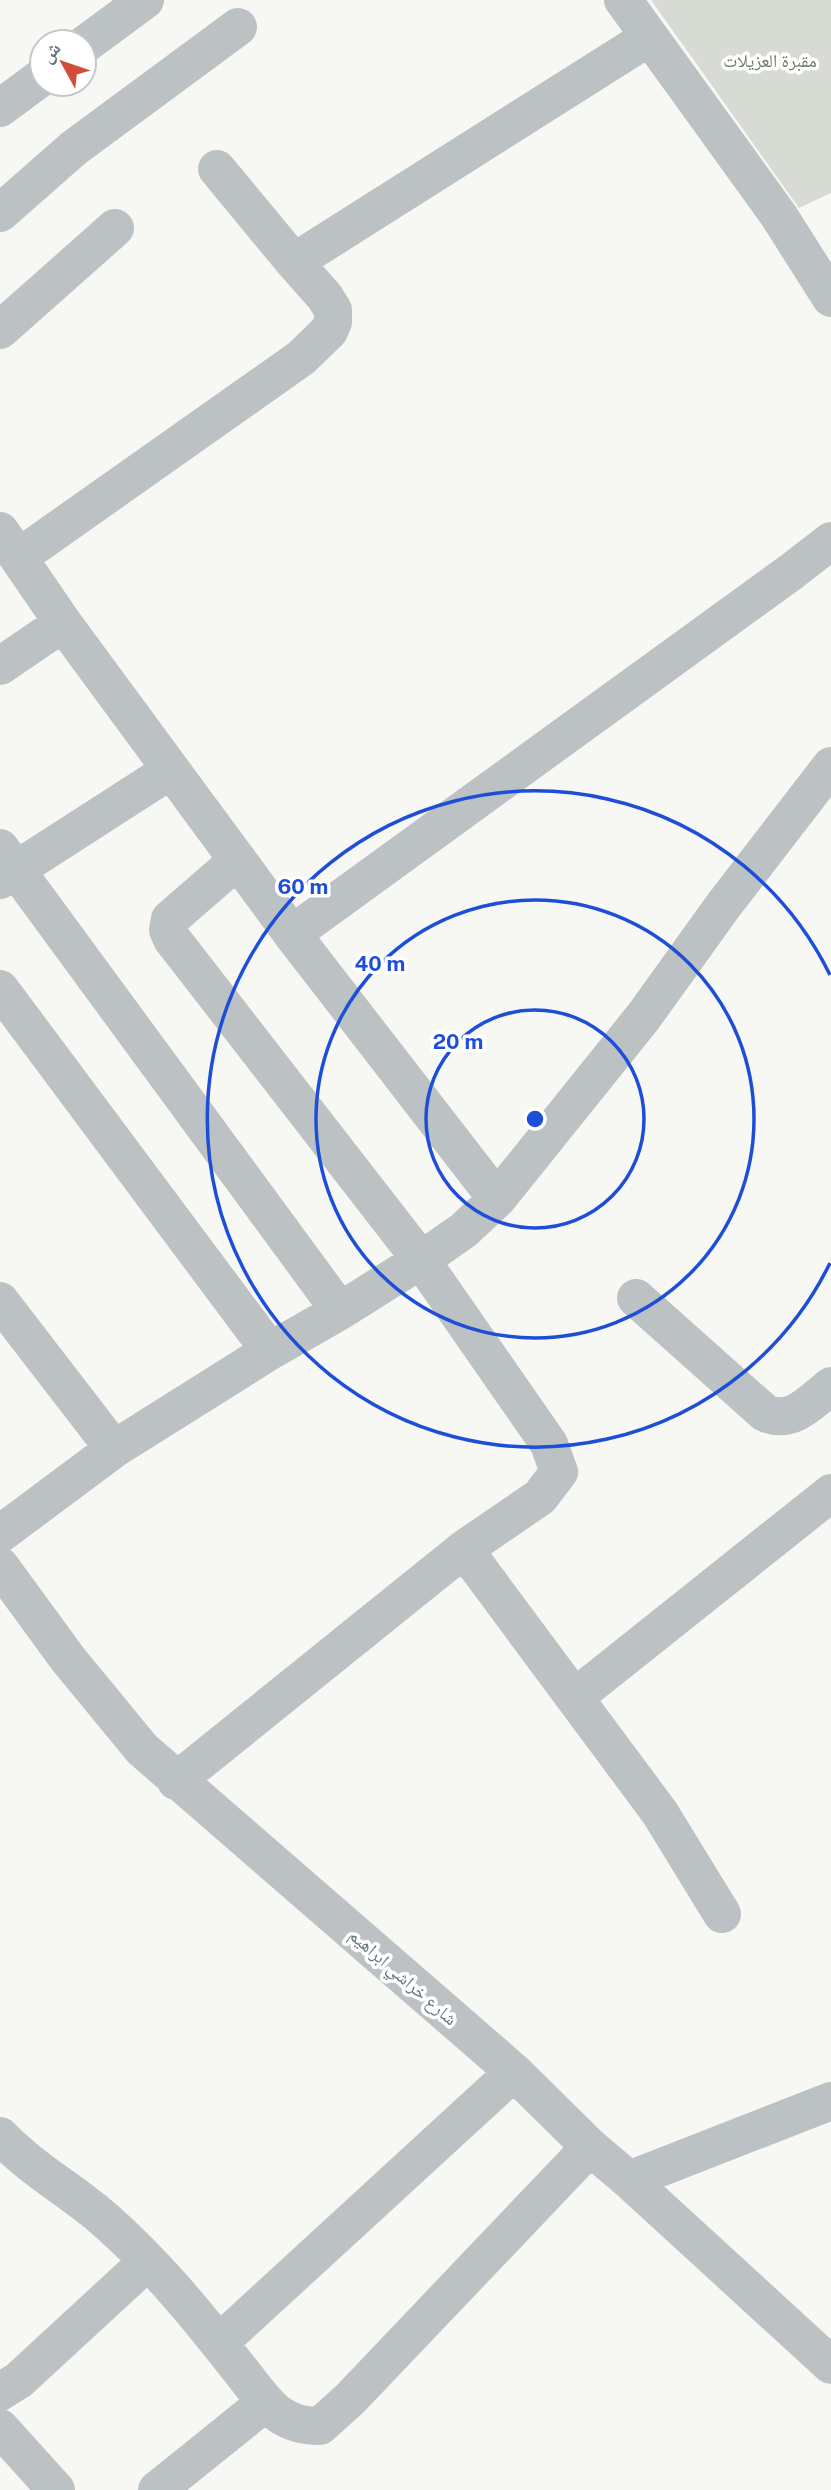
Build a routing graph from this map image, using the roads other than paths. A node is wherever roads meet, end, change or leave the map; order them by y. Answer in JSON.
{"nodes":[{"id":1,"x":145,"y":0,"type":"edge"},
{"id":2,"x":623,"y":0,"type":"edge"},
{"id":3,"x":238,"y":27,"type":"dead end"},
{"id":4,"x":98,"y":35,"type":"edge"},
{"id":5,"x":648,"y":38,"type":"junction"},
{"id":6,"x":28,"y":87,"type":"edge"},
{"id":7,"x":0,"y":108,"type":"edge"},
{"id":8,"x":218,"y":169,"type":"dead end"},
{"id":9,"x":0,"y":212,"type":"edge"},
{"id":10,"x":115,"y":228,"type":"dead end"},
{"id":11,"x":293,"y":262,"type":"junction"},
{"id":12,"x":831,"y":298,"type":"edge"},
{"id":13,"x":0,"y":330,"type":"edge"},
{"id":14,"x":831,"y":541,"type":"edge"},
{"id":15,"x":9,"y":544,"type":"edge"},
{"id":16,"x":63,"y":623,"type":"junction"},
{"id":17,"x":0,"y":666,"type":"edge"},
{"id":18,"x":831,"y":766,"type":"edge"},
{"id":19,"x":171,"y":770,"type":"junction"},
{"id":20,"x":238,"y":860,"type":"junction"},
{"id":21,"x":5,"y":866,"type":"edge"},
{"id":22,"x":292,"y":934,"type":"junction"},
{"id":23,"x":0,"y":989,"type":"edge"},
{"id":24,"x":496,"y":1199,"type":"junction"},
{"id":25,"x":421,"y":1260,"type":"junction"},
{"id":26,"x":636,"y":1298,"type":"dead end"},
{"id":27,"x":0,"y":1301,"type":"edge"},
{"id":28,"x":340,"y":1311,"type":"junction"},
{"id":29,"x":270,"y":1351,"type":"junction"},
{"id":30,"x":831,"y":1386,"type":"edge"},
{"id":31,"x":114,"y":1449,"type":"junction"},
{"id":32,"x":831,"y":1493,"type":"edge"},
{"id":33,"x":0,"y":1534,"type":"edge"},
{"id":34,"x":464,"y":1549,"type":"junction"},
{"id":35,"x":0,"y":1566,"type":"edge"},
{"id":36,"x":575,"y":1697,"type":"junction"},
{"id":37,"x":176,"y":1781,"type":"junction"},
{"id":38,"x":722,"y":1914,"type":"dead end"},
{"id":39,"x":514,"y":2072,"type":"junction"},
{"id":40,"x":831,"y":2101,"type":"edge"},
{"id":41,"x":0,"y":2136,"type":"edge"},
{"id":42,"x":590,"y":2147,"type":"junction"},
{"id":43,"x":629,"y":2180,"type":"junction"},
{"id":44,"x":148,"y":2261,"type":"junction"},
{"id":45,"x":220,"y":2342,"type":"junction"},
{"id":46,"x":831,"y":2365,"type":"edge"},
{"id":47,"x":0,"y":2392,"type":"edge"},
{"id":48,"x":265,"y":2403,"type":"junction"},
{"id":49,"x":0,"y":2428,"type":"edge"},
{"id":50,"x":56,"y":2490,"type":"edge"},
{"id":51,"x":158,"y":2490,"type":"edge"}],
"edges":[{"from":1,"to":4,"type":"street"},
{"from":2,"to":5,"type":"street"},
{"from":3,"to":9,"type":"street"},
{"from":5,"to":11,"type":"street"},
{"from":5,"to":12,"type":"street"},
{"from":6,"to":7,"type":"street"},
{"from":8,"to":11,"type":"street"},
{"from":10,"to":13,"type":"street"},
{"from":11,"to":15,"type":"street"},
{"from":14,"to":22,"type":"street"},
{"from":15,"to":16,"type":"street"},
{"from":16,"to":17,"type":"street"},
{"from":16,"to":19,"type":"street"},
{"from":18,"to":24,"type":"street"},
{"from":19,"to":20,"type":"street"},
{"from":19,"to":21,"type":"street"},
{"from":20,"to":22,"type":"street"},
{"from":20,"to":25,"type":"street"},
{"from":21,"to":28,"type":"street"},
{"from":22,"to":24,"type":"street"},
{"from":23,"to":29,"type":"street"},
{"from":24,"to":25,"type":"street"},
{"from":25,"to":28,"type":"street"},
{"from":25,"to":34,"type":"street"},
{"from":26,"to":30,"type":"street"},
{"from":27,"to":31,"type":"street"},
{"from":28,"to":29,"type":"street"},
{"from":29,"to":31,"type":"street"},
{"from":31,"to":33,"type":"street"},
{"from":32,"to":36,"type":"street"},
{"from":34,"to":36,"type":"street"},
{"from":34,"to":37,"type":"street"},
{"from":35,"to":37,"type":"street","name":"شارع خراشي ابراهيم"},
{"from":36,"to":38,"type":"street"},
{"from":37,"to":39,"type":"street","name":"شارع خراشي ابراهيم"},
{"from":39,"to":42,"type":"street","name":"شارع خراشي ابراهيم"},
{"from":39,"to":45,"type":"street"},
{"from":40,"to":43,"type":"street"},
{"from":41,"to":44,"type":"street"},
{"from":42,"to":43,"type":"street","name":"شارع خراشي ابراهيم"},
{"from":42,"to":48,"type":"street"},
{"from":43,"to":46,"type":"street","name":"شارع خراشي ابراهيم"},
{"from":44,"to":45,"type":"street"},
{"from":44,"to":47,"type":"street"},
{"from":45,"to":48,"type":"street"},
{"from":48,"to":51,"type":"street"},
{"from":49,"to":50,"type":"street"}]}
